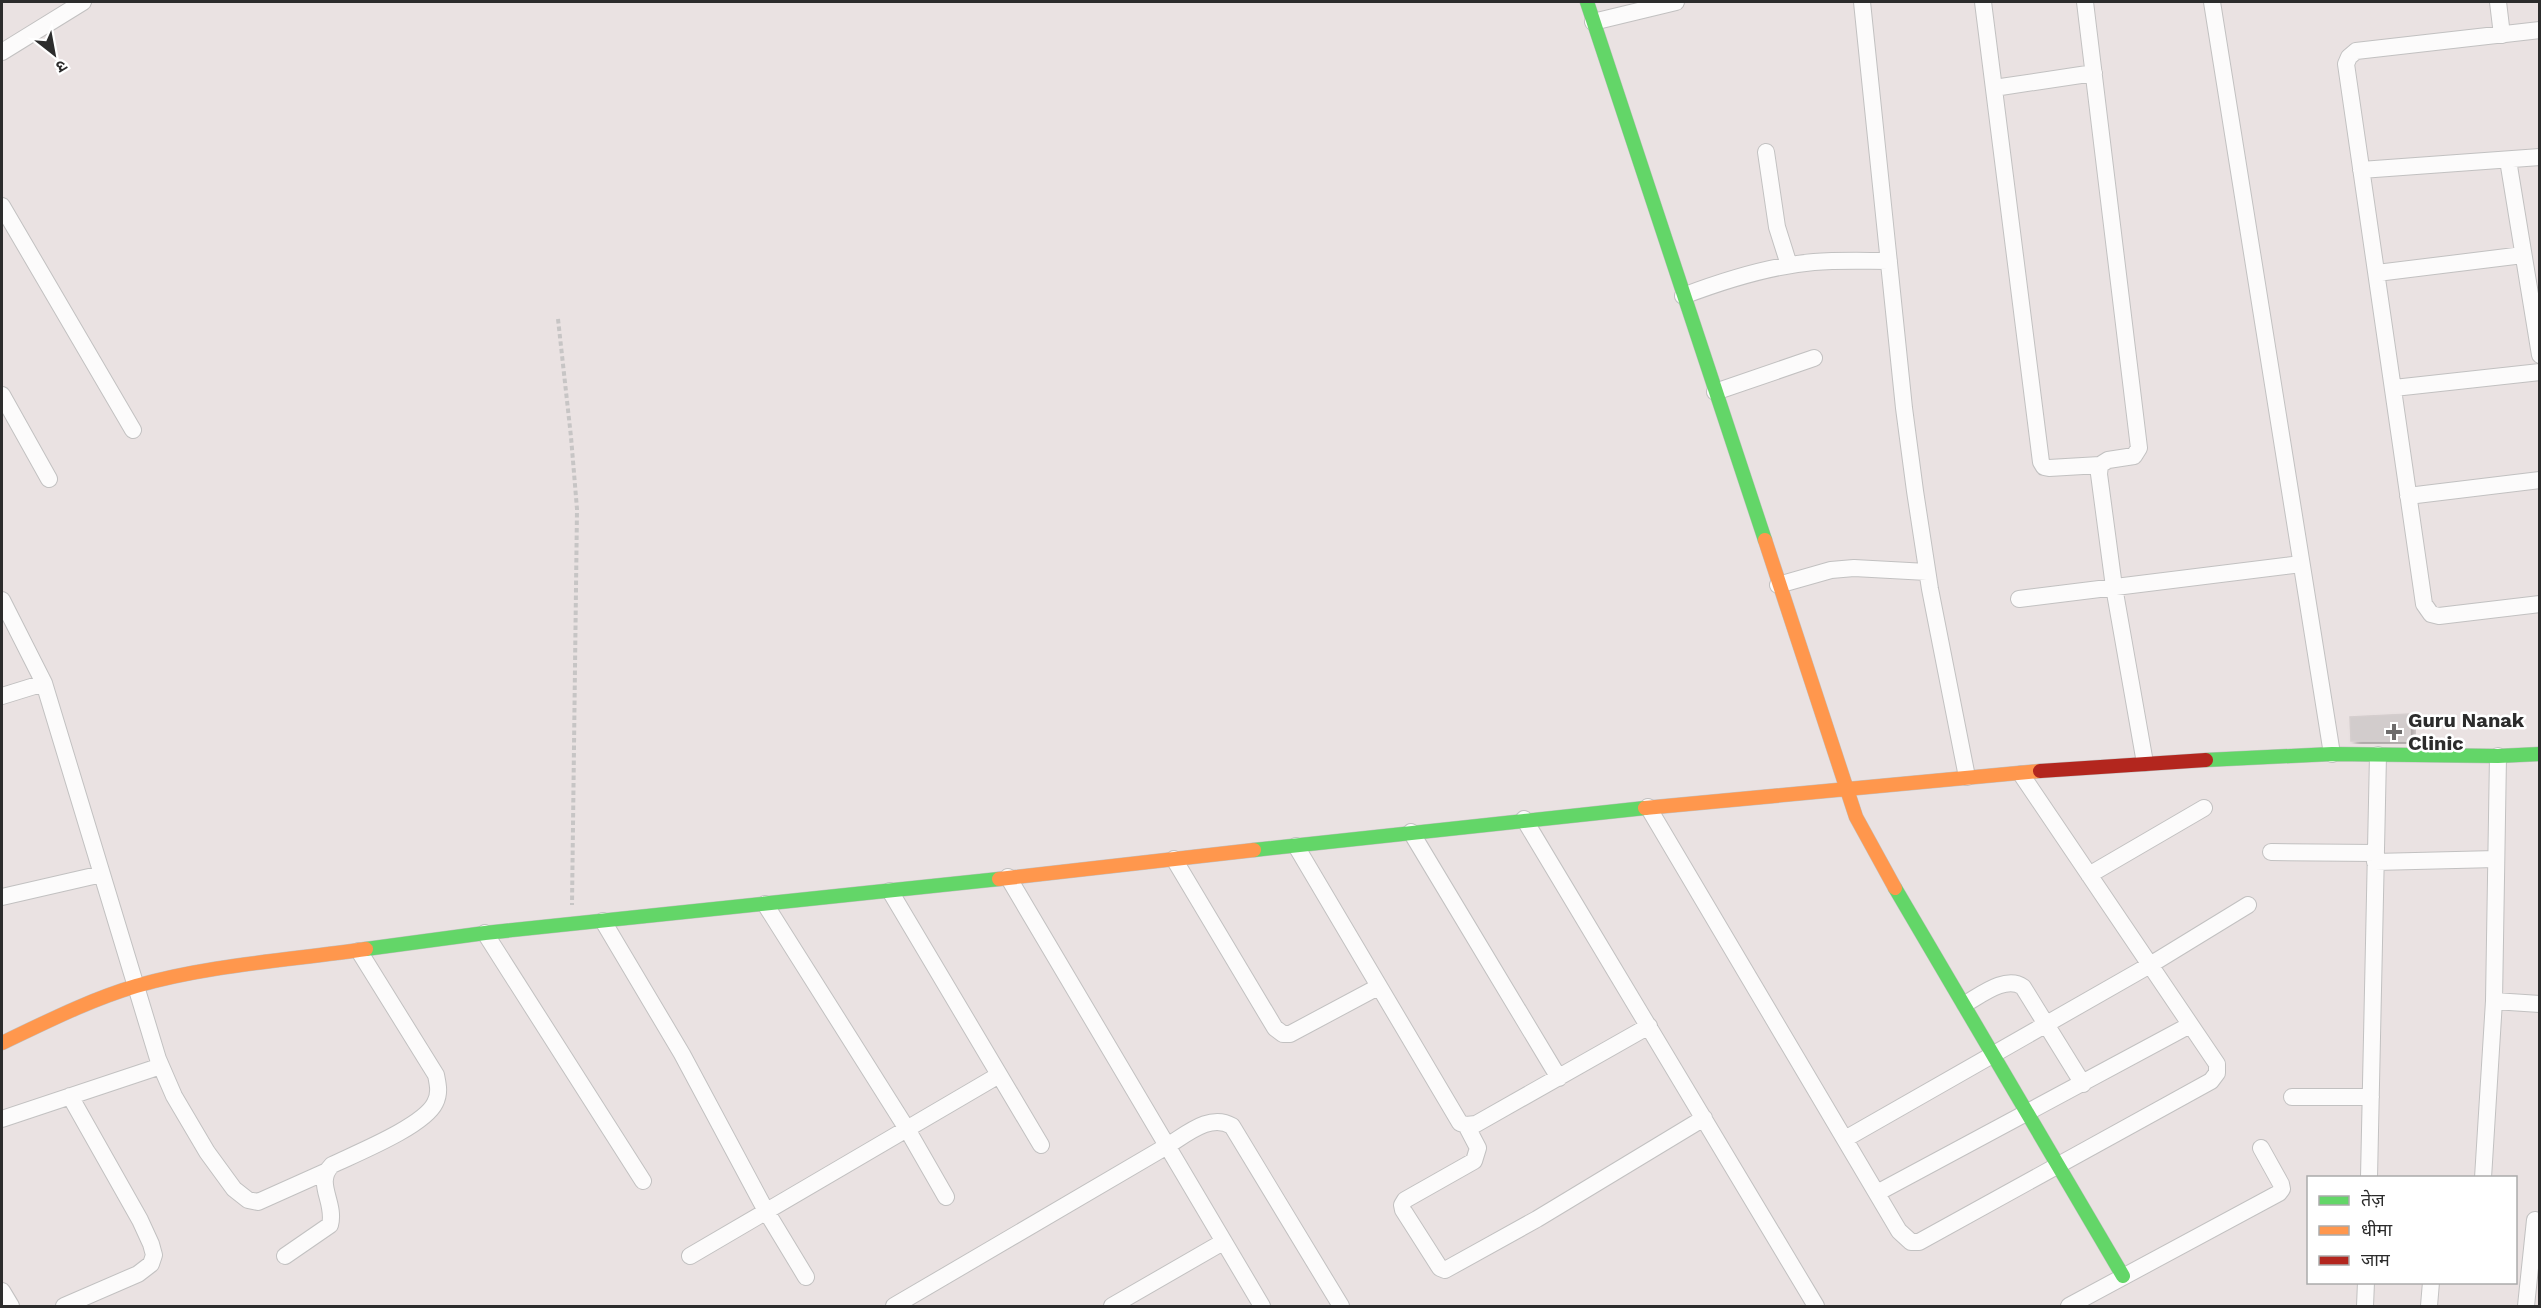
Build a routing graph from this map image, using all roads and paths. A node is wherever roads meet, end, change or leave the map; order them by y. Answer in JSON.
{"nodes":[{"id":1,"x":83,"y":2,"type":"edge"},
{"id":2,"x":1587,"y":2,"type":"edge"},
{"id":3,"x":1676,"y":2,"type":"edge"},
{"id":4,"x":1862,"y":2,"type":"edge"},
{"id":5,"x":1983,"y":2,"type":"edge"},
{"id":6,"x":2085,"y":2,"type":"edge"},
{"id":7,"x":2212,"y":2,"type":"edge"},
{"id":8,"x":2498,"y":2,"type":"edge"},
{"id":9,"x":1593,"y":22,"type":"junction"},
{"id":10,"x":2540,"y":30,"type":"edge"},
{"id":11,"x":2502,"y":35,"type":"junction"},
{"id":12,"x":2,"y":52,"type":"edge"},
{"id":13,"x":2094,"y":73,"type":"junction"},
{"id":14,"x":1994,"y":88,"type":"junction"},
{"id":15,"x":1766,"y":152,"type":"dead end"},
{"id":16,"x":2540,"y":157,"type":"edge"},
{"id":17,"x":2508,"y":160,"type":"junction"},
{"id":18,"x":2361,"y":170,"type":"junction"},
{"id":19,"x":2,"y":206,"type":"edge"},
{"id":20,"x":6,"y":223,"type":"edge"},
{"id":21,"x":2523,"y":255,"type":"junction"},
{"id":22,"x":1889,"y":261,"type":"junction"},
{"id":23,"x":1789,"y":265,"type":"junction"},
{"id":24,"x":2377,"y":273,"type":"junction"},
{"id":25,"x":1683,"y":296,"type":"junction"},
{"id":26,"x":558,"y":319,"type":"dead end"},
{"id":27,"x":2540,"y":355,"type":"edge"},
{"id":28,"x":1814,"y":358,"type":"dead end"},
{"id":29,"x":2540,"y":372,"type":"edge"},
{"id":30,"x":2394,"y":388,"type":"junction"},
{"id":31,"x":1715,"y":392,"type":"junction"},
{"id":32,"x":2,"y":395,"type":"edge"},
{"id":33,"x":134,"y":430,"type":"dead end"},
{"id":34,"x":2100,"y":465,"type":"junction"},
{"id":35,"x":49,"y":479,"type":"dead end"},
{"id":36,"x":2540,"y":480,"type":"edge"},
{"id":37,"x":2408,"y":496,"type":"junction"},
{"id":38,"x":2301,"y":564,"type":"junction"},
{"id":39,"x":1928,"y":572,"type":"junction"},
{"id":40,"x":1778,"y":585,"type":"junction"},
{"id":41,"x":2114,"y":587,"type":"junction"},
{"id":42,"x":2019,"y":599,"type":"dead end"},
{"id":43,"x":2,"y":600,"type":"edge"},
{"id":44,"x":2540,"y":604,"type":"edge"},
{"id":45,"x":44,"y":683,"type":"junction"},
{"id":46,"x":2,"y":696,"type":"edge"},
{"id":47,"x":2332,"y":754,"type":"junction"},
{"id":48,"x":2540,"y":754,"type":"edge"},
{"id":49,"x":2378,"y":755,"type":"junction"},
{"id":50,"x":2498,"y":756,"type":"junction"},
{"id":51,"x":2145,"y":763,"type":"junction"},
{"id":52,"x":2021,"y":774,"type":"junction"},
{"id":53,"x":1967,"y":777,"type":"junction"},
{"id":54,"x":1845,"y":789,"type":"junction"},
{"id":55,"x":1648,"y":807,"type":"junction"},
{"id":56,"x":2204,"y":808,"type":"dead end"},
{"id":57,"x":1524,"y":819,"type":"junction"},
{"id":58,"x":1411,"y":832,"type":"junction"},
{"id":59,"x":1296,"y":846,"type":"junction"},
{"id":60,"x":2271,"y":852,"type":"dead end"},
{"id":61,"x":2376,"y":857,"type":"junction"},
{"id":62,"x":1174,"y":859,"type":"junction"},
{"id":63,"x":2496,"y":859,"type":"junction"},
{"id":64,"x":102,"y":874,"type":"junction"},
{"id":65,"x":2089,"y":874,"type":"junction"},
{"id":66,"x":1008,"y":877,"type":"junction"},
{"id":67,"x":891,"y":891,"type":"junction"},
{"id":68,"x":2,"y":897,"type":"edge"},
{"id":69,"x":765,"y":904,"type":"junction"},
{"id":70,"x":2248,"y":905,"type":"dead end"},
{"id":71,"x":603,"y":921,"type":"junction"},
{"id":72,"x":572,"y":924,"type":"junction"},
{"id":73,"x":485,"y":933,"type":"junction"},
{"id":74,"x":359,"y":951,"type":"junction"},
{"id":75,"x":2150,"y":965,"type":"junction"},
{"id":76,"x":136,"y":986,"type":"junction"},
{"id":77,"x":1378,"y":987,"type":"junction"},
{"id":78,"x":2494,"y":1001,"type":"junction"},
{"id":79,"x":1965,"y":1004,"type":"junction"},
{"id":80,"x":2540,"y":1004,"type":"edge"},
{"id":81,"x":2046,"y":1024,"type":"junction"},
{"id":82,"x":2190,"y":1025,"type":"junction"},
{"id":83,"x":1649,"y":1026,"type":"junction"},
{"id":84,"x":2,"y":1043,"type":"edge"},
{"id":85,"x":1994,"y":1054,"type":"junction"},
{"id":86,"x":161,"y":1066,"type":"junction"},
{"id":87,"x":999,"y":1074,"type":"junction"},
{"id":88,"x":1559,"y":1078,"type":"junction"},
{"id":89,"x":2083,"y":1084,"type":"junction"},
{"id":90,"x":70,"y":1096,"type":"junction"},
{"id":91,"x":2292,"y":1097,"type":"dead end"},
{"id":92,"x":2371,"y":1097,"type":"junction"},
{"id":93,"x":2029,"y":1113,"type":"junction"},
{"id":94,"x":1704,"y":1118,"type":"junction"},
{"id":95,"x":2,"y":1119,"type":"edge"},
{"id":96,"x":1466,"y":1125,"type":"junction"},
{"id":97,"x":907,"y":1129,"type":"junction"},
{"id":98,"x":1845,"y":1139,"type":"junction"},
{"id":99,"x":1041,"y":1145,"type":"dead end"},
{"id":100,"x":1167,"y":1146,"type":"junction"},
{"id":101,"x":2261,"y":1148,"type":"dead end"},
{"id":102,"x":2059,"y":1165,"type":"junction"},
{"id":103,"x":325,"y":1172,"type":"junction"},
{"id":104,"x":2369,"y":1176,"type":"edge"},
{"id":105,"x":2483,"y":1176,"type":"edge"},
{"id":106,"x":643,"y":1181,"type":"dead end"},
{"id":107,"x":1877,"y":1193,"type":"junction"},
{"id":108,"x":946,"y":1197,"type":"dead end"},
{"id":109,"x":766,"y":1211,"type":"junction"},
{"id":110,"x":2535,"y":1220,"type":"dead end"},
{"id":111,"x":1223,"y":1242,"type":"junction"},
{"id":112,"x":285,"y":1256,"type":"dead end"},
{"id":113,"x":690,"y":1256,"type":"dead end"},
{"id":114,"x":2123,"y":1276,"type":"junction"},
{"id":115,"x":806,"y":1277,"type":"dead end"},
{"id":116,"x":2366,"y":1284,"type":"edge"},
{"id":117,"x":2431,"y":1284,"type":"edge"},
{"id":118,"x":2,"y":1291,"type":"edge"},
{"id":119,"x":11,"y":1306,"type":"edge"},
{"id":120,"x":64,"y":1306,"type":"edge"},
{"id":121,"x":894,"y":1306,"type":"edge"},
{"id":122,"x":1112,"y":1306,"type":"edge"},
{"id":123,"x":1262,"y":1306,"type":"edge"},
{"id":124,"x":1341,"y":1306,"type":"edge"},
{"id":125,"x":1816,"y":1306,"type":"edge"},
{"id":126,"x":2069,"y":1306,"type":"edge"},
{"id":127,"x":2365,"y":1306,"type":"edge"},
{"id":128,"x":2429,"y":1306,"type":"edge"},
{"id":129,"x":2526,"y":1306,"type":"edge"}],
"edges":[{"from":1,"to":12,"type":"street"},
{"from":2,"to":9,"type":"street"},
{"from":3,"to":9,"type":"street"},
{"from":4,"to":22,"type":"street"},
{"from":5,"to":14,"type":"street"},
{"from":6,"to":13,"type":"street"},
{"from":7,"to":38,"type":"street"},
{"from":8,"to":11,"type":"street"},
{"from":9,"to":25,"type":"street"},
{"from":10,"to":11,"type":"street"},
{"from":11,"to":18,"type":"street"},
{"from":13,"to":14,"type":"street"},
{"from":13,"to":34,"type":"street"},
{"from":14,"to":34,"type":"street"},
{"from":15,"to":23,"type":"street"},
{"from":16,"to":17,"type":"street"},
{"from":17,"to":18,"type":"street"},
{"from":17,"to":21,"type":"street"},
{"from":18,"to":24,"type":"street"},
{"from":19,"to":20,"type":"street"},
{"from":20,"to":33,"type":"street"},
{"from":21,"to":24,"type":"street"},
{"from":21,"to":27,"type":"street"},
{"from":22,"to":23,"type":"street"},
{"from":22,"to":39,"type":"street"},
{"from":23,"to":25,"type":"street"},
{"from":24,"to":30,"type":"street"},
{"from":25,"to":31,"type":"street"},
{"from":26,"to":72,"type":"path"},
{"from":28,"to":31,"type":"street"},
{"from":29,"to":30,"type":"street"},
{"from":30,"to":37,"type":"street"},
{"from":31,"to":40,"type":"street"},
{"from":32,"to":35,"type":"street"},
{"from":34,"to":41,"type":"street"},
{"from":36,"to":37,"type":"street"},
{"from":37,"to":44,"type":"street"},
{"from":38,"to":41,"type":"street"},
{"from":38,"to":47,"type":"street"},
{"from":39,"to":40,"type":"street"},
{"from":39,"to":53,"type":"street"},
{"from":40,"to":54,"type":"street"},
{"from":41,"to":42,"type":"street"},
{"from":41,"to":51,"type":"street"},
{"from":43,"to":45,"type":"street"},
{"from":45,"to":46,"type":"street"},
{"from":45,"to":64,"type":"street"},
{"from":47,"to":49,"type":"street"},
{"from":47,"to":51,"type":"street"},
{"from":48,"to":50,"type":"street"},
{"from":49,"to":50,"type":"street"},
{"from":49,"to":61,"type":"street"},
{"from":50,"to":63,"type":"street"},
{"from":51,"to":52,"type":"street"},
{"from":52,"to":53,"type":"street"},
{"from":52,"to":65,"type":"street"},
{"from":53,"to":54,"type":"street"},
{"from":54,"to":55,"type":"street"},
{"from":54,"to":79,"type":"street"},
{"from":55,"to":57,"type":"street"},
{"from":55,"to":98,"type":"street"},
{"from":56,"to":65,"type":"street"},
{"from":57,"to":58,"type":"street"},
{"from":57,"to":83,"type":"street"},
{"from":58,"to":59,"type":"street"},
{"from":58,"to":88,"type":"street"},
{"from":59,"to":62,"type":"street"},
{"from":59,"to":77,"type":"street"},
{"from":60,"to":61,"type":"street"},
{"from":61,"to":63,"type":"street"},
{"from":61,"to":92,"type":"street"},
{"from":62,"to":66,"type":"street"},
{"from":62,"to":77,"type":"street"},
{"from":63,"to":78,"type":"street"},
{"from":64,"to":68,"type":"street"},
{"from":64,"to":76,"type":"street"},
{"from":65,"to":75,"type":"street"},
{"from":66,"to":67,"type":"street"},
{"from":66,"to":100,"type":"street"},
{"from":67,"to":69,"type":"street"},
{"from":67,"to":87,"type":"street"},
{"from":69,"to":71,"type":"street"},
{"from":69,"to":97,"type":"street"},
{"from":70,"to":75,"type":"street"},
{"from":71,"to":72,"type":"street"},
{"from":71,"to":109,"type":"street"},
{"from":72,"to":73,"type":"street"},
{"from":73,"to":74,"type":"street"},
{"from":73,"to":106,"type":"street"},
{"from":74,"to":76,"type":"street"},
{"from":74,"to":103,"type":"street"},
{"from":75,"to":81,"type":"street"},
{"from":75,"to":82,"type":"street"},
{"from":76,"to":84,"type":"street"},
{"from":76,"to":86,"type":"street"},
{"from":77,"to":96,"type":"street"},
{"from":78,"to":80,"type":"street"},
{"from":78,"to":105,"type":"street"},
{"from":79,"to":81,"type":"street"},
{"from":79,"to":85,"type":"street"},
{"from":81,"to":85,"type":"street"},
{"from":81,"to":89,"type":"street"},
{"from":82,"to":89,"type":"street"},
{"from":82,"to":102,"type":"street"},
{"from":83,"to":88,"type":"street"},
{"from":83,"to":94,"type":"street"},
{"from":85,"to":93,"type":"street"},
{"from":85,"to":98,"type":"street"},
{"from":86,"to":90,"type":"street"},
{"from":86,"to":103,"type":"street"},
{"from":87,"to":97,"type":"street"},
{"from":87,"to":99,"type":"street"},
{"from":88,"to":96,"type":"street"},
{"from":89,"to":93,"type":"street"},
{"from":90,"to":95,"type":"street"},
{"from":90,"to":120,"type":"street"},
{"from":91,"to":92,"type":"street"},
{"from":92,"to":104,"type":"street"},
{"from":93,"to":102,"type":"street"},
{"from":93,"to":107,"type":"street"},
{"from":94,"to":96,"type":"street"},
{"from":94,"to":125,"type":"street"},
{"from":97,"to":108,"type":"street"},
{"from":97,"to":109,"type":"street"},
{"from":98,"to":107,"type":"street"},
{"from":100,"to":111,"type":"street"},
{"from":100,"to":121,"type":"street"},
{"from":100,"to":124,"type":"street"},
{"from":101,"to":114,"type":"street"},
{"from":102,"to":107,"type":"street"},
{"from":102,"to":114,"type":"street"},
{"from":103,"to":112,"type":"street"},
{"from":109,"to":113,"type":"street"},
{"from":109,"to":115,"type":"street"},
{"from":110,"to":129,"type":"street"},
{"from":111,"to":122,"type":"street"},
{"from":111,"to":123,"type":"street"},
{"from":114,"to":126,"type":"street"},
{"from":116,"to":127,"type":"street"},
{"from":117,"to":128,"type":"street"},
{"from":118,"to":119,"type":"street"}]}
